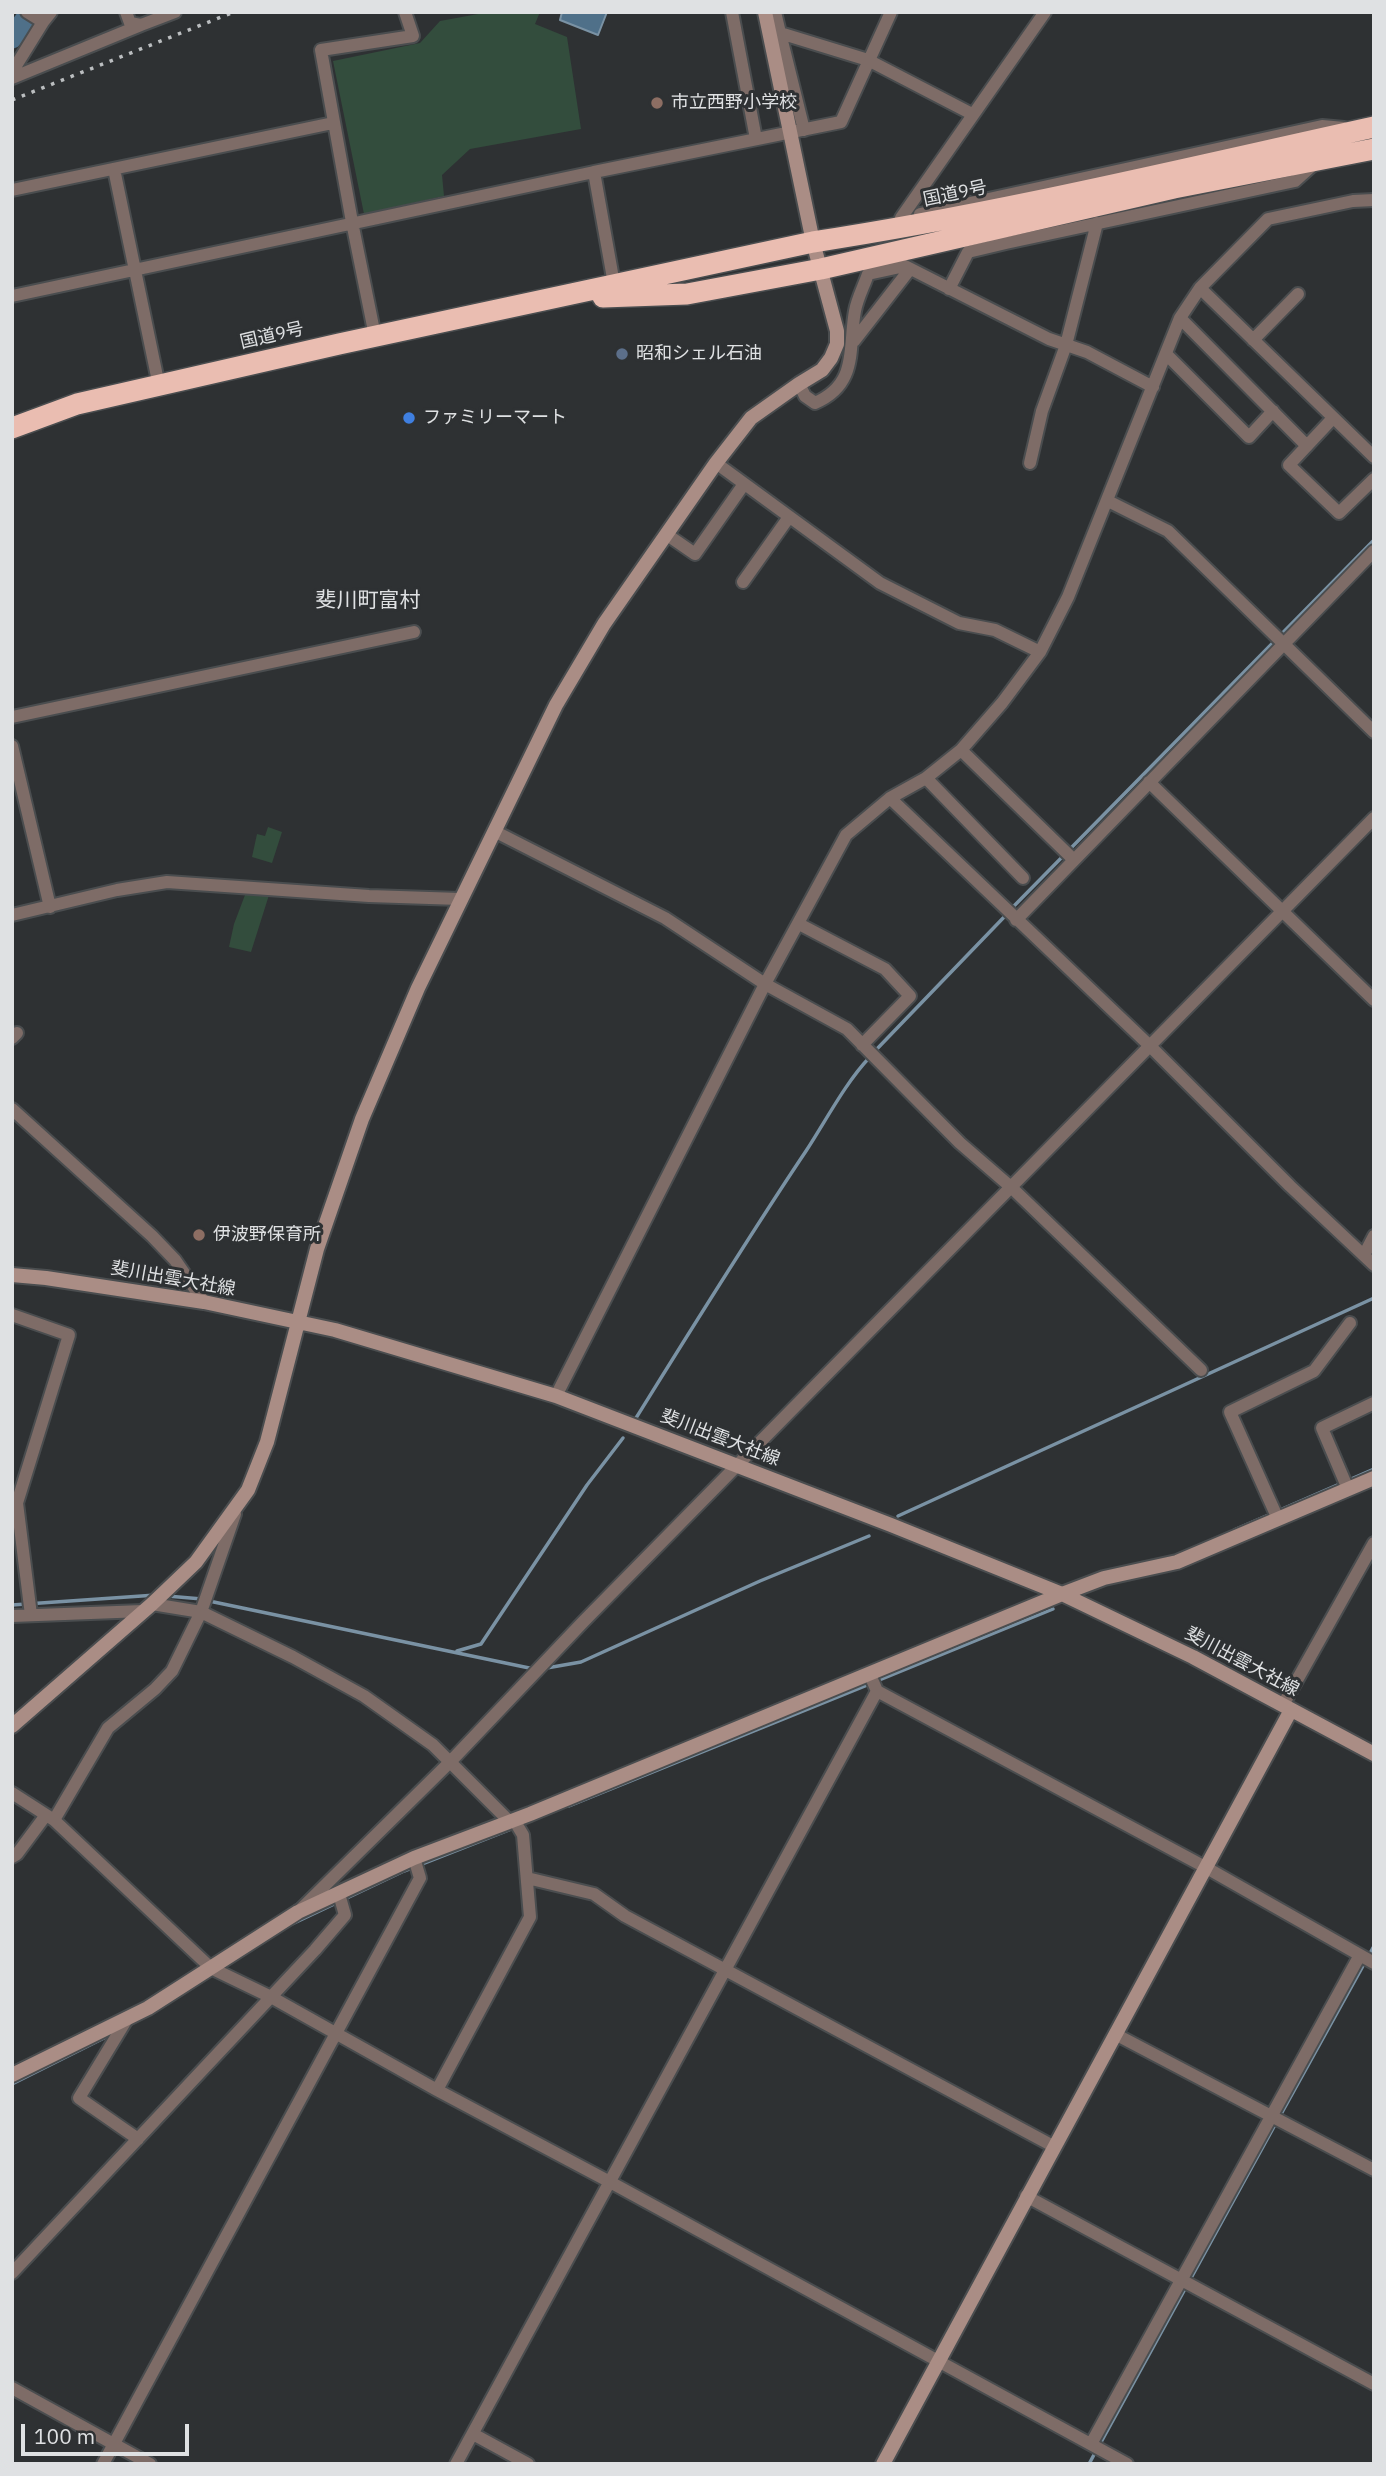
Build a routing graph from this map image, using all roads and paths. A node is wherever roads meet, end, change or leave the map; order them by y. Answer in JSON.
{"nodes":[{"id":1,"x":27,"y":12,"type":"edge"},
{"id":2,"x":126,"y":12,"type":"edge"},
{"id":3,"x":175,"y":12,"type":"edge"},
{"id":4,"x":405,"y":12,"type":"edge"},
{"id":5,"x":732,"y":12,"type":"edge"},
{"id":6,"x":765,"y":12,"type":"edge"},
{"id":7,"x":775,"y":12,"type":"edge"},
{"id":8,"x":891,"y":12,"type":"edge"},
{"id":9,"x":1045,"y":12,"type":"edge"},
{"id":10,"x":47,"y":17,"type":"edge"},
{"id":11,"x":141,"y":25,"type":"junction"},
{"id":12,"x":780,"y":33,"type":"junction"},
{"id":13,"x":868,"y":60,"type":"junction"},
{"id":14,"x":972,"y":114,"type":"junction"},
{"id":15,"x":333,"y":123,"type":"junction"},
{"id":16,"x":1368,"y":129,"type":"edge"},
{"id":17,"x":797,"y":132,"type":"junction"},
{"id":18,"x":756,"y":139,"type":"junction"},
{"id":19,"x":1374,"y":149,"type":"edge"},
{"id":20,"x":1192,"y":154,"type":"junction"},
{"id":21,"x":1318,"y":161,"type":"junction"},
{"id":22,"x":114,"y":169,"type":"junction"},
{"id":23,"x":594,"y":172,"type":"junction"},
{"id":24,"x":1169,"y":182,"type":"junction"},
{"id":25,"x":12,"y":190,"type":"edge"},
{"id":26,"x":1374,"y":200,"type":"edge"},
{"id":27,"x":1154,"y":211,"type":"junction"},
{"id":28,"x":352,"y":222,"type":"junction"},
{"id":29,"x":1097,"y":223,"type":"junction"},
{"id":30,"x":896,"y":224,"type":"junction"},
{"id":31,"x":985,"y":231,"type":"junction"},
{"id":32,"x":813,"y":242,"type":"junction"},
{"id":33,"x":1006,"y":243,"type":"junction"},
{"id":34,"x":137,"y":269,"type":"junction"},
{"id":35,"x":821,"y":269,"type":"junction"},
{"id":36,"x":910,"y":269,"type":"junction"},
{"id":37,"x":614,"y":284,"type":"junction"},
{"id":38,"x":1200,"y":288,"type":"junction"},
{"id":39,"x":949,"y":289,"type":"junction"},
{"id":40,"x":1298,"y":294,"type":"dead end"},
{"id":41,"x":12,"y":296,"type":"edge"},
{"id":42,"x":545,"y":299,"type":"junction"},
{"id":43,"x":1180,"y":318,"type":"junction"},
{"id":44,"x":375,"y":336,"type":"junction"},
{"id":45,"x":1253,"y":340,"type":"junction"},
{"id":46,"x":853,"y":341,"type":"junction"},
{"id":47,"x":1066,"y":345,"type":"junction"},
{"id":48,"x":1166,"y":354,"type":"junction"},
{"id":49,"x":799,"y":384,"type":"junction"},
{"id":50,"x":159,"y":386,"type":"junction"},
{"id":51,"x":1153,"y":387,"type":"junction"},
{"id":52,"x":1273,"y":411,"type":"junction"},
{"id":53,"x":1333,"y":418,"type":"junction"},
{"id":54,"x":12,"y":428,"type":"edge"},
{"id":55,"x":1307,"y":446,"type":"junction"},
{"id":56,"x":1374,"y":457,"type":"edge"},
{"id":57,"x":716,"y":463,"type":"junction"},
{"id":58,"x":1030,"y":463,"type":"dead end"},
{"id":59,"x":1374,"y":480,"type":"edge"},
{"id":60,"x":744,"y":484,"type":"junction"},
{"id":61,"x":1108,"y":501,"type":"junction"},
{"id":62,"x":789,"y":517,"type":"junction"},
{"id":63,"x":666,"y":534,"type":"junction"},
{"id":64,"x":1374,"y":551,"type":"edge"},
{"id":65,"x":743,"y":582,"type":"dead end"},
{"id":66,"x":414,"y":632,"type":"dead end"},
{"id":67,"x":1282,"y":644,"type":"junction"},
{"id":68,"x":1040,"y":652,"type":"junction"},
{"id":69,"x":12,"y":718,"type":"edge"},
{"id":70,"x":1374,"y":732,"type":"edge"},
{"id":71,"x":12,"y":746,"type":"edge"},
{"id":72,"x":961,"y":750,"type":"junction"},
{"id":73,"x":926,"y":778,"type":"junction"},
{"id":74,"x":16,"y":780,"type":"edge"},
{"id":75,"x":1149,"y":782,"type":"junction"},
{"id":76,"x":890,"y":798,"type":"junction"},
{"id":77,"x":1374,"y":818,"type":"edge"},
{"id":78,"x":494,"y":831,"type":"junction"},
{"id":79,"x":1074,"y":860,"type":"junction"},
{"id":80,"x":1023,"y":878,"type":"dead end"},
{"id":81,"x":460,"y":899,"type":"junction"},
{"id":82,"x":50,"y":907,"type":"junction"},
{"id":83,"x":1283,"y":911,"type":"junction"},
{"id":84,"x":12,"y":915,"type":"edge"},
{"id":85,"x":1016,"y":920,"type":"junction"},
{"id":86,"x":799,"y":924,"type":"junction"},
{"id":87,"x":765,"y":985,"type":"junction"},
{"id":88,"x":1374,"y":1000,"type":"edge"},
{"id":89,"x":862,"y":1045,"type":"junction"},
{"id":90,"x":1150,"y":1046,"type":"junction"},
{"id":91,"x":12,"y":1109,"type":"edge"},
{"id":92,"x":1012,"y":1188,"type":"junction"},
{"id":93,"x":1374,"y":1236,"type":"edge"},
{"id":94,"x":1369,"y":1260,"type":"edge"},
{"id":95,"x":12,"y":1275,"type":"edge"},
{"id":96,"x":204,"y":1302,"type":"junction"},
{"id":97,"x":12,"y":1315,"type":"edge"},
{"id":98,"x":297,"y":1322,"type":"junction"},
{"id":99,"x":1350,"y":1323,"type":"dead end"},
{"id":100,"x":1201,"y":1370,"type":"dead end"},
{"id":101,"x":556,"y":1396,"type":"junction"},
{"id":102,"x":1374,"y":1403,"type":"edge"},
{"id":103,"x":738,"y":1466,"type":"junction"},
{"id":104,"x":1374,"y":1478,"type":"edge"},
{"id":105,"x":1348,"y":1489,"type":"junction"},
{"id":106,"x":14,"y":1502,"type":"edge"},
{"id":107,"x":237,"y":1507,"type":"junction"},
{"id":108,"x":1278,"y":1519,"type":"junction"},
{"id":109,"x":1374,"y":1543,"type":"edge"},
{"id":110,"x":1062,"y":1594,"type":"junction"},
{"id":111,"x":147,"y":1608,"type":"junction"},
{"id":112,"x":201,"y":1612,"type":"junction"},
{"id":113,"x":31,"y":1615,"type":"junction"},
{"id":114,"x":12,"y":1616,"type":"edge"},
{"id":115,"x":870,"y":1675,"type":"junction"},
{"id":116,"x":877,"y":1691,"type":"junction"},
{"id":117,"x":1287,"y":1707,"type":"junction"},
{"id":118,"x":12,"y":1726,"type":"edge"},
{"id":119,"x":1374,"y":1754,"type":"edge"},
{"id":120,"x":451,"y":1761,"type":"junction"},
{"id":121,"x":12,"y":1793,"type":"edge"},
{"id":122,"x":50,"y":1817,"type":"junction"},
{"id":123,"x":512,"y":1821,"type":"junction"},
{"id":124,"x":12,"y":1857,"type":"edge"},
{"id":125,"x":414,"y":1858,"type":"junction"},
{"id":126,"x":1205,"y":1867,"type":"junction"},
{"id":127,"x":527,"y":1878,"type":"junction"},
{"id":128,"x":339,"y":1895,"type":"junction"},
{"id":129,"x":298,"y":1912,"type":"junction"},
{"id":130,"x":1360,"y":1955,"type":"junction"},
{"id":131,"x":1374,"y":1963,"type":"edge"},
{"id":132,"x":211,"y":1968,"type":"junction"},
{"id":133,"x":725,"y":1970,"type":"junction"},
{"id":134,"x":271,"y":1997,"type":"junction"},
{"id":135,"x":127,"y":2019,"type":"junction"},
{"id":136,"x":337,"y":2034,"type":"junction"},
{"id":137,"x":1115,"y":2034,"type":"junction"},
{"id":138,"x":12,"y":2075,"type":"edge"},
{"id":139,"x":437,"y":2091,"type":"junction"},
{"id":140,"x":1271,"y":2116,"type":"junction"},
{"id":141,"x":138,"y":2139,"type":"junction"},
{"id":142,"x":1053,"y":2146,"type":"junction"},
{"id":143,"x":1374,"y":2170,"type":"edge"},
{"id":144,"x":610,"y":2182,"type":"junction"},
{"id":145,"x":1026,"y":2196,"type":"junction"},
{"id":146,"x":13,"y":2270,"type":"edge"},
{"id":147,"x":1181,"y":2280,"type":"junction"},
{"id":148,"x":938,"y":2360,"type":"junction"},
{"id":149,"x":1374,"y":2384,"type":"edge"},
{"id":150,"x":12,"y":2388,"type":"edge"},
{"id":151,"x":473,"y":2434,"type":"junction"},
{"id":152,"x":113,"y":2444,"type":"junction"},
{"id":153,"x":1091,"y":2444,"type":"junction"},
{"id":154,"x":1104,"y":2458,"type":"edge"},
{"id":155,"x":103,"y":2464,"type":"edge"},
{"id":156,"x":150,"y":2464,"type":"edge"},
{"id":157,"x":456,"y":2464,"type":"edge"},
{"id":158,"x":528,"y":2464,"type":"edge"},
{"id":159,"x":883,"y":2464,"type":"edge"},
{"id":160,"x":1127,"y":2464,"type":"edge"}],
"edges":[{"from":1,"to":10,"type":"street"},
{"from":2,"to":11,"type":"street"},
{"from":3,"to":11,"type":"street"},
{"from":4,"to":15,"type":"street"},
{"from":5,"to":18,"type":"street"},
{"from":6,"to":17,"type":"street"},
{"from":7,"to":12,"type":"street"},
{"from":8,"to":13,"type":"street"},
{"from":9,"to":14,"type":"street"},
{"from":10,"to":11,"type":"street"},
{"from":12,"to":13,"type":"street"},
{"from":12,"to":17,"type":"street"},
{"from":13,"to":14,"type":"street"},
{"from":13,"to":17,"type":"street"},
{"from":14,"to":30,"type":"street"},
{"from":15,"to":22,"type":"street"},
{"from":15,"to":28,"type":"street"},
{"from":16,"to":20,"type":"street"},
{"from":16,"to":24,"type":"highway","name":"国道9号"},
{"from":17,"to":18,"type":"street"},
{"from":17,"to":32,"type":"street"},
{"from":18,"to":23,"type":"street"},
{"from":19,"to":21,"type":"highway","name":"国道9号"},
{"from":20,"to":24,"type":"street"},
{"from":20,"to":30,"type":"street"},
{"from":21,"to":24,"type":"highway","name":"国道9号"},
{"from":21,"to":27,"type":"street"},
{"from":22,"to":25,"type":"street"},
{"from":22,"to":34,"type":"street"},
{"from":23,"to":28,"type":"street"},
{"from":23,"to":37,"type":"street"},
{"from":24,"to":27,"type":"street"},
{"from":24,"to":30,"type":"highway","name":"国道9号"},
{"from":24,"to":31,"type":"highway","name":"国道9号"},
{"from":26,"to":38,"type":"street"},
{"from":27,"to":29,"type":"street"},
{"from":28,"to":34,"type":"street"},
{"from":28,"to":44,"type":"street"},
{"from":29,"to":33,"type":"street"},
{"from":29,"to":47,"type":"street"},
{"from":30,"to":32,"type":"highway","name":"国道9号"},
{"from":31,"to":33,"type":"street"},
{"from":31,"to":35,"type":"highway","name":"国道9号"},
{"from":32,"to":35,"type":"street"},
{"from":32,"to":37,"type":"highway","name":"国道9号"},
{"from":33,"to":39,"type":"street"},
{"from":34,"to":41,"type":"street"},
{"from":34,"to":50,"type":"street"},
{"from":35,"to":42,"type":"highway","name":"国道9号"},
{"from":35,"to":49,"type":"street"},
{"from":36,"to":39,"type":"street"},
{"from":36,"to":46,"type":"street"},
{"from":36,"to":46,"type":"street"},
{"from":37,"to":42,"type":"highway","name":"国道9号"},
{"from":38,"to":43,"type":"street"},
{"from":38,"to":45,"type":"street"},
{"from":39,"to":47,"type":"street"},
{"from":40,"to":45,"type":"street"},
{"from":42,"to":44,"type":"highway","name":"国道9号"},
{"from":43,"to":48,"type":"street"},
{"from":43,"to":52,"type":"street"},
{"from":44,"to":50,"type":"highway","name":"国道9号"},
{"from":45,"to":53,"type":"street"},
{"from":46,"to":49,"type":"street"},
{"from":47,"to":51,"type":"street"},
{"from":47,"to":58,"type":"street"},
{"from":48,"to":51,"type":"street"},
{"from":48,"to":52,"type":"street"},
{"from":49,"to":57,"type":"street"},
{"from":50,"to":54,"type":"highway","name":"国道9号"},
{"from":51,"to":61,"type":"street"},
{"from":52,"to":55,"type":"street"},
{"from":53,"to":55,"type":"street"},
{"from":53,"to":56,"type":"street"},
{"from":55,"to":59,"type":"street"},
{"from":57,"to":60,"type":"street"},
{"from":57,"to":63,"type":"street"},
{"from":60,"to":62,"type":"street"},
{"from":60,"to":63,"type":"street"},
{"from":61,"to":67,"type":"street"},
{"from":61,"to":68,"type":"street"},
{"from":62,"to":65,"type":"street"},
{"from":62,"to":68,"type":"street"},
{"from":63,"to":78,"type":"street"},
{"from":64,"to":67,"type":"street"},
{"from":66,"to":69,"type":"street"},
{"from":67,"to":70,"type":"street"},
{"from":67,"to":75,"type":"street"},
{"from":68,"to":72,"type":"street"},
{"from":71,"to":74,"type":"street"},
{"from":72,"to":73,"type":"street"},
{"from":72,"to":79,"type":"street"},
{"from":73,"to":76,"type":"street"},
{"from":73,"to":80,"type":"street"},
{"from":74,"to":82,"type":"street"},
{"from":75,"to":79,"type":"street"},
{"from":75,"to":83,"type":"street"},
{"from":76,"to":85,"type":"street"},
{"from":76,"to":86,"type":"street"},
{"from":77,"to":83,"type":"street"},
{"from":78,"to":81,"type":"street"},
{"from":78,"to":87,"type":"street"},
{"from":79,"to":85,"type":"street"},
{"from":81,"to":82,"type":"street"},
{"from":81,"to":98,"type":"street"},
{"from":82,"to":84,"type":"street"},
{"from":83,"to":88,"type":"street"},
{"from":83,"to":90,"type":"street"},
{"from":85,"to":90,"type":"street"},
{"from":86,"to":87,"type":"street"},
{"from":86,"to":89,"type":"street"},
{"from":87,"to":89,"type":"street"},
{"from":87,"to":101,"type":"street"},
{"from":89,"to":92,"type":"street"},
{"from":90,"to":92,"type":"street"},
{"from":90,"to":94,"type":"street"},
{"from":91,"to":96,"type":"street"},
{"from":92,"to":100,"type":"street"},
{"from":92,"to":103,"type":"street"},
{"from":93,"to":94,"type":"street"},
{"from":95,"to":96,"type":"street","name":"斐川出雲大社線"},
{"from":96,"to":98,"type":"street","name":"斐川出雲大社線"},
{"from":97,"to":106,"type":"street"},
{"from":98,"to":101,"type":"street","name":"斐川出雲大社線"},
{"from":98,"to":107,"type":"street"},
{"from":99,"to":108,"type":"street"},
{"from":101,"to":103,"type":"street","name":"斐川出雲大社線"},
{"from":102,"to":105,"type":"street"},
{"from":103,"to":110,"type":"street","name":"斐川出雲大社線"},
{"from":103,"to":120,"type":"street"},
{"from":104,"to":105,"type":"street"},
{"from":105,"to":108,"type":"street"},
{"from":106,"to":113,"type":"street"},
{"from":107,"to":111,"type":"street"},
{"from":107,"to":112,"type":"street"},
{"from":108,"to":110,"type":"street"},
{"from":109,"to":117,"type":"street"},
{"from":110,"to":115,"type":"street"},
{"from":110,"to":117,"type":"street","name":"斐川出雲大社線"},
{"from":111,"to":112,"type":"street"},
{"from":111,"to":113,"type":"street"},
{"from":111,"to":118,"type":"street"},
{"from":112,"to":120,"type":"street"},
{"from":112,"to":122,"type":"street"},
{"from":113,"to":114,"type":"street"},
{"from":115,"to":116,"type":"street"},
{"from":115,"to":123,"type":"street"},
{"from":116,"to":126,"type":"street"},
{"from":116,"to":133,"type":"street"},
{"from":117,"to":119,"type":"street","name":"斐川出雲大社線"},
{"from":117,"to":126,"type":"street"},
{"from":120,"to":123,"type":"street"},
{"from":120,"to":129,"type":"street"},
{"from":121,"to":122,"type":"street"},
{"from":122,"to":124,"type":"street"},
{"from":122,"to":132,"type":"street"},
{"from":123,"to":125,"type":"street"},
{"from":123,"to":127,"type":"street"},
{"from":125,"to":128,"type":"street"},
{"from":125,"to":136,"type":"street"},
{"from":126,"to":130,"type":"street"},
{"from":126,"to":137,"type":"street"},
{"from":127,"to":133,"type":"street"},
{"from":127,"to":139,"type":"street"},
{"from":128,"to":129,"type":"street"},
{"from":128,"to":134,"type":"street"},
{"from":129,"to":132,"type":"street"},
{"from":130,"to":131,"type":"street"},
{"from":130,"to":140,"type":"street"},
{"from":132,"to":134,"type":"street"},
{"from":132,"to":135,"type":"street"},
{"from":133,"to":142,"type":"street"},
{"from":133,"to":144,"type":"street"},
{"from":134,"to":136,"type":"street"},
{"from":134,"to":141,"type":"street"},
{"from":135,"to":138,"type":"street"},
{"from":135,"to":141,"type":"street"},
{"from":136,"to":139,"type":"street"},
{"from":136,"to":152,"type":"street"},
{"from":137,"to":140,"type":"street"},
{"from":137,"to":142,"type":"street"},
{"from":139,"to":144,"type":"street"},
{"from":140,"to":143,"type":"street"},
{"from":140,"to":147,"type":"street"},
{"from":141,"to":146,"type":"street"},
{"from":142,"to":145,"type":"street"},
{"from":144,"to":148,"type":"street"},
{"from":144,"to":151,"type":"street"},
{"from":145,"to":147,"type":"street"},
{"from":145,"to":148,"type":"street"},
{"from":147,"to":149,"type":"street"},
{"from":147,"to":153,"type":"street"},
{"from":148,"to":153,"type":"street"},
{"from":148,"to":159,"type":"street"},
{"from":150,"to":152,"type":"street"},
{"from":151,"to":157,"type":"street"},
{"from":151,"to":158,"type":"street"},
{"from":152,"to":155,"type":"street"},
{"from":152,"to":156,"type":"street"},
{"from":153,"to":154,"type":"street"},
{"from":154,"to":160,"type":"street"}]}
